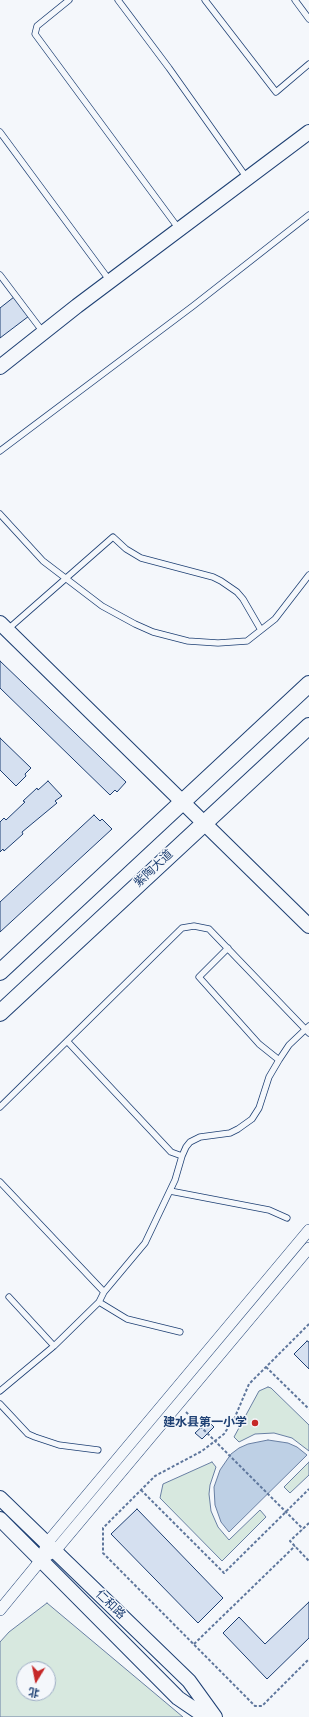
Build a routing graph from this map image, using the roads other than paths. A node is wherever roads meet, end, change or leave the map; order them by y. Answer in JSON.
{"nodes":[{"id":1,"x":69,"y":0,"type":"edge"},
{"id":2,"x":118,"y":0,"type":"edge"},
{"id":3,"x":205,"y":0,"type":"edge"},
{"id":4,"x":295,"y":0,"type":"edge"},
{"id":5,"x":309,"y":19,"type":"edge"},
{"id":6,"x":309,"y":64,"type":"edge"},
{"id":7,"x":0,"y":132,"type":"edge"},
{"id":8,"x":309,"y":132,"type":"edge"},
{"id":9,"x":248,"y":178,"type":"junction"},
{"id":10,"x":309,"y":215,"type":"edge"},
{"id":11,"x":179,"y":229,"type":"junction"},
{"id":12,"x":0,"y":275,"type":"edge"},
{"id":13,"x":110,"y":282,"type":"junction"},
{"id":14,"x":44,"y":332,"type":"junction"},
{"id":15,"x":0,"y":367,"type":"edge"},
{"id":16,"x":0,"y":451,"type":"edge"},
{"id":17,"x":0,"y":514,"type":"edge"},
{"id":18,"x":309,"y":575,"type":"edge"},
{"id":19,"x":66,"y":579,"type":"junction"},
{"id":20,"x":3,"y":628,"type":"edge"},
{"id":21,"x":261,"y":630,"type":"junction"},
{"id":22,"x":309,"y":684,"type":"edge"},
{"id":23,"x":309,"y":726,"type":"edge"},
{"id":24,"x":183,"y":802,"type":"junction"},
{"id":25,"x":204,"y":823,"type":"junction"},
{"id":26,"x":309,"y":926,"type":"edge"},
{"id":27,"x":228,"y":948,"type":"junction"},
{"id":28,"x":0,"y":972,"type":"edge"},
{"id":29,"x":0,"y":1013,"type":"edge"},
{"id":30,"x":308,"y":1029,"type":"edge"},
{"id":31,"x":67,"y":1041,"type":"junction"},
{"id":32,"x":279,"y":1060,"type":"junction"},
{"id":33,"x":0,"y":1107,"type":"edge"},
{"id":34,"x":182,"y":1156,"type":"junction"},
{"id":35,"x":0,"y":1182,"type":"edge"},
{"id":36,"x":170,"y":1192,"type":"junction"},
{"id":37,"x":287,"y":1218,"type":"dead end"},
{"id":38,"x":309,"y":1230,"type":"edge"},
{"id":39,"x":309,"y":1248,"type":"edge"},
{"id":40,"x":104,"y":1292,"type":"junction"},
{"id":41,"x":9,"y":1297,"type":"dead end"},
{"id":42,"x":99,"y":1302,"type":"junction"},
{"id":43,"x":180,"y":1332,"type":"dead end"},
{"id":44,"x":54,"y":1346,"type":"junction"},
{"id":45,"x":0,"y":1391,"type":"edge"},
{"id":46,"x":0,"y":1404,"type":"edge"},
{"id":47,"x":98,"y":1450,"type":"dead end"},
{"id":48,"x":0,"y":1498,"type":"edge"},
{"id":49,"x":0,"y":1519,"type":"edge"},
{"id":50,"x":51,"y":1547,"type":"junction"},
{"id":51,"x":40,"y":1560,"type":"junction"},
{"id":52,"x":0,"y":1610,"type":"edge"},
{"id":53,"x":206,"y":1717,"type":"edge"},
{"id":54,"x":215,"y":1717,"type":"edge"}],
"edges":[{"from":1,"to":11,"type":"lane"},
{"from":2,"to":9,"type":"lane"},
{"from":3,"to":6,"type":"lane"},
{"from":4,"to":5,"type":"lane"},
{"from":7,"to":13,"type":"lane"},
{"from":8,"to":9,"type":"street"},
{"from":9,"to":11,"type":"street"},
{"from":10,"to":16,"type":"lane"},
{"from":11,"to":13,"type":"street"},
{"from":12,"to":14,"type":"lane"},
{"from":13,"to":14,"type":"street"},
{"from":14,"to":15,"type":"street"},
{"from":17,"to":19,"type":"lane"},
{"from":18,"to":21,"type":"lane"},
{"from":19,"to":20,"type":"lane"},
{"from":19,"to":21,"type":"lane"},
{"from":19,"to":21,"type":"lane"},
{"from":20,"to":24,"type":"street"},
{"from":22,"to":24,"type":"main road"},
{"from":23,"to":25,"type":"main road","name":"紫陶大道"},
{"from":24,"to":25,"type":"street"},
{"from":24,"to":28,"type":"main road"},
{"from":25,"to":26,"type":"street"},
{"from":25,"to":29,"type":"main road","name":"紫陶大道"},
{"from":27,"to":30,"type":"lane"},
{"from":27,"to":31,"type":"lane"},
{"from":27,"to":32,"type":"lane"},
{"from":30,"to":32,"type":"lane"},
{"from":31,"to":33,"type":"lane"},
{"from":31,"to":34,"type":"lane"},
{"from":32,"to":34,"type":"lane"},
{"from":34,"to":36,"type":"lane"},
{"from":35,"to":40,"type":"lane"},
{"from":36,"to":37,"type":"lane"},
{"from":36,"to":40,"type":"lane"},
{"from":38,"to":50,"type":"street"},
{"from":39,"to":50,"type":"street"},
{"from":40,"to":42,"type":"lane"},
{"from":41,"to":44,"type":"lane"},
{"from":42,"to":43,"type":"lane"},
{"from":42,"to":44,"type":"lane"},
{"from":44,"to":45,"type":"lane"},
{"from":46,"to":47,"type":"lane"},
{"from":48,"to":50,"type":"street","name":"仁和路"},
{"from":49,"to":51,"type":"street","name":"仁和路"},
{"from":50,"to":51,"type":"street"},
{"from":50,"to":54,"type":"street","name":"仁和路"},
{"from":51,"to":52,"type":"street"},
{"from":51,"to":53,"type":"street","name":"仁和路"}]}
